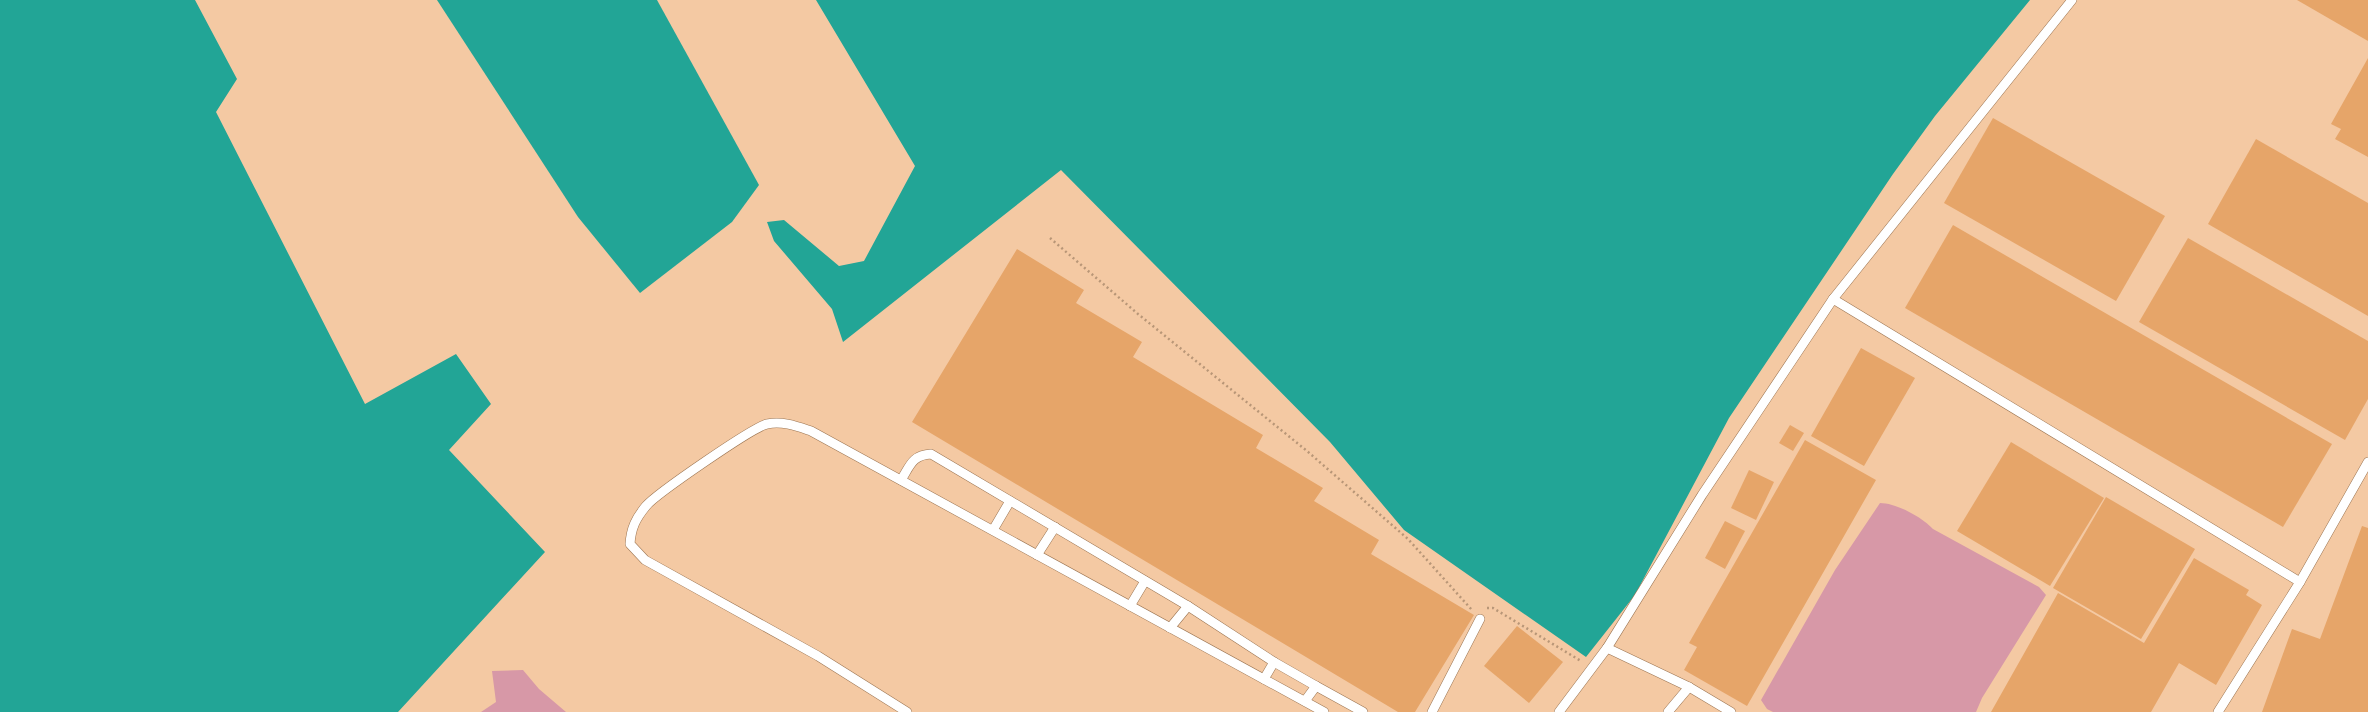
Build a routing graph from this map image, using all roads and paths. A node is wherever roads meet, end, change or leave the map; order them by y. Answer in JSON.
{"nodes":[{"id":1,"x":2072,"y":0,"type":"edge"},
{"id":2,"x":1050,"y":238,"type":"dead end"},
{"id":3,"x":1833,"y":299,"type":"junction"},
{"id":4,"x":2368,"y":462,"type":"edge"},
{"id":5,"x":901,"y":480,"type":"junction"},
{"id":6,"x":1010,"y":501,"type":"junction"},
{"id":7,"x":1055,"y":528,"type":"junction"},
{"id":8,"x":993,"y":530,"type":"junction"},
{"id":9,"x":1037,"y":555,"type":"junction"},
{"id":10,"x":1145,"y":581,"type":"junction"},
{"id":11,"x":2300,"y":582,"type":"junction"},
{"id":12,"x":1130,"y":606,"type":"junction"},
{"id":13,"x":1188,"y":606,"type":"junction"},
{"id":14,"x":1480,"y":619,"type":"junction"},
{"id":15,"x":1170,"y":628,"type":"junction"},
{"id":16,"x":1607,"y":648,"type":"junction"},
{"id":17,"x":1274,"y":662,"type":"junction"},
{"id":18,"x":1593,"y":669,"type":"junction"},
{"id":19,"x":1264,"y":679,"type":"junction"},
{"id":20,"x":1316,"y":686,"type":"junction"},
{"id":21,"x":1689,"y":687,"type":"junction"},
{"id":22,"x":1305,"y":702,"type":"junction"},
{"id":23,"x":907,"y":712,"type":"edge"},
{"id":24,"x":1324,"y":712,"type":"edge"},
{"id":25,"x":1363,"y":712,"type":"edge"},
{"id":26,"x":1432,"y":712,"type":"edge"},
{"id":27,"x":1559,"y":712,"type":"edge"},
{"id":28,"x":1668,"y":712,"type":"edge"},
{"id":29,"x":1731,"y":712,"type":"edge"},
{"id":30,"x":2218,"y":712,"type":"edge"}],
"edges":[{"from":1,"to":3,"type":"lane"},
{"from":2,"to":14,"type":"path"},
{"from":3,"to":11,"type":"lane"},
{"from":3,"to":16,"type":"lane"},
{"from":4,"to":11,"type":"lane"},
{"from":5,"to":6,"type":"lane"},
{"from":5,"to":8,"type":"lane"},
{"from":5,"to":23,"type":"lane"},
{"from":6,"to":7,"type":"lane"},
{"from":6,"to":8,"type":"lane"},
{"from":7,"to":9,"type":"lane"},
{"from":7,"to":10,"type":"lane"},
{"from":8,"to":9,"type":"lane"},
{"from":9,"to":12,"type":"lane"},
{"from":10,"to":12,"type":"lane"},
{"from":10,"to":13,"type":"lane"},
{"from":11,"to":30,"type":"lane"},
{"from":12,"to":15,"type":"lane"},
{"from":13,"to":15,"type":"lane"},
{"from":13,"to":17,"type":"lane"},
{"from":14,"to":18,"type":"path"},
{"from":14,"to":26,"type":"lane"},
{"from":15,"to":19,"type":"lane"},
{"from":16,"to":18,"type":"lane"},
{"from":16,"to":21,"type":"lane"},
{"from":17,"to":19,"type":"lane"},
{"from":17,"to":20,"type":"lane"},
{"from":18,"to":27,"type":"lane"},
{"from":19,"to":22,"type":"lane"},
{"from":20,"to":22,"type":"lane"},
{"from":20,"to":25,"type":"lane"},
{"from":21,"to":28,"type":"lane"},
{"from":21,"to":29,"type":"lane"},
{"from":22,"to":24,"type":"lane"}]}
